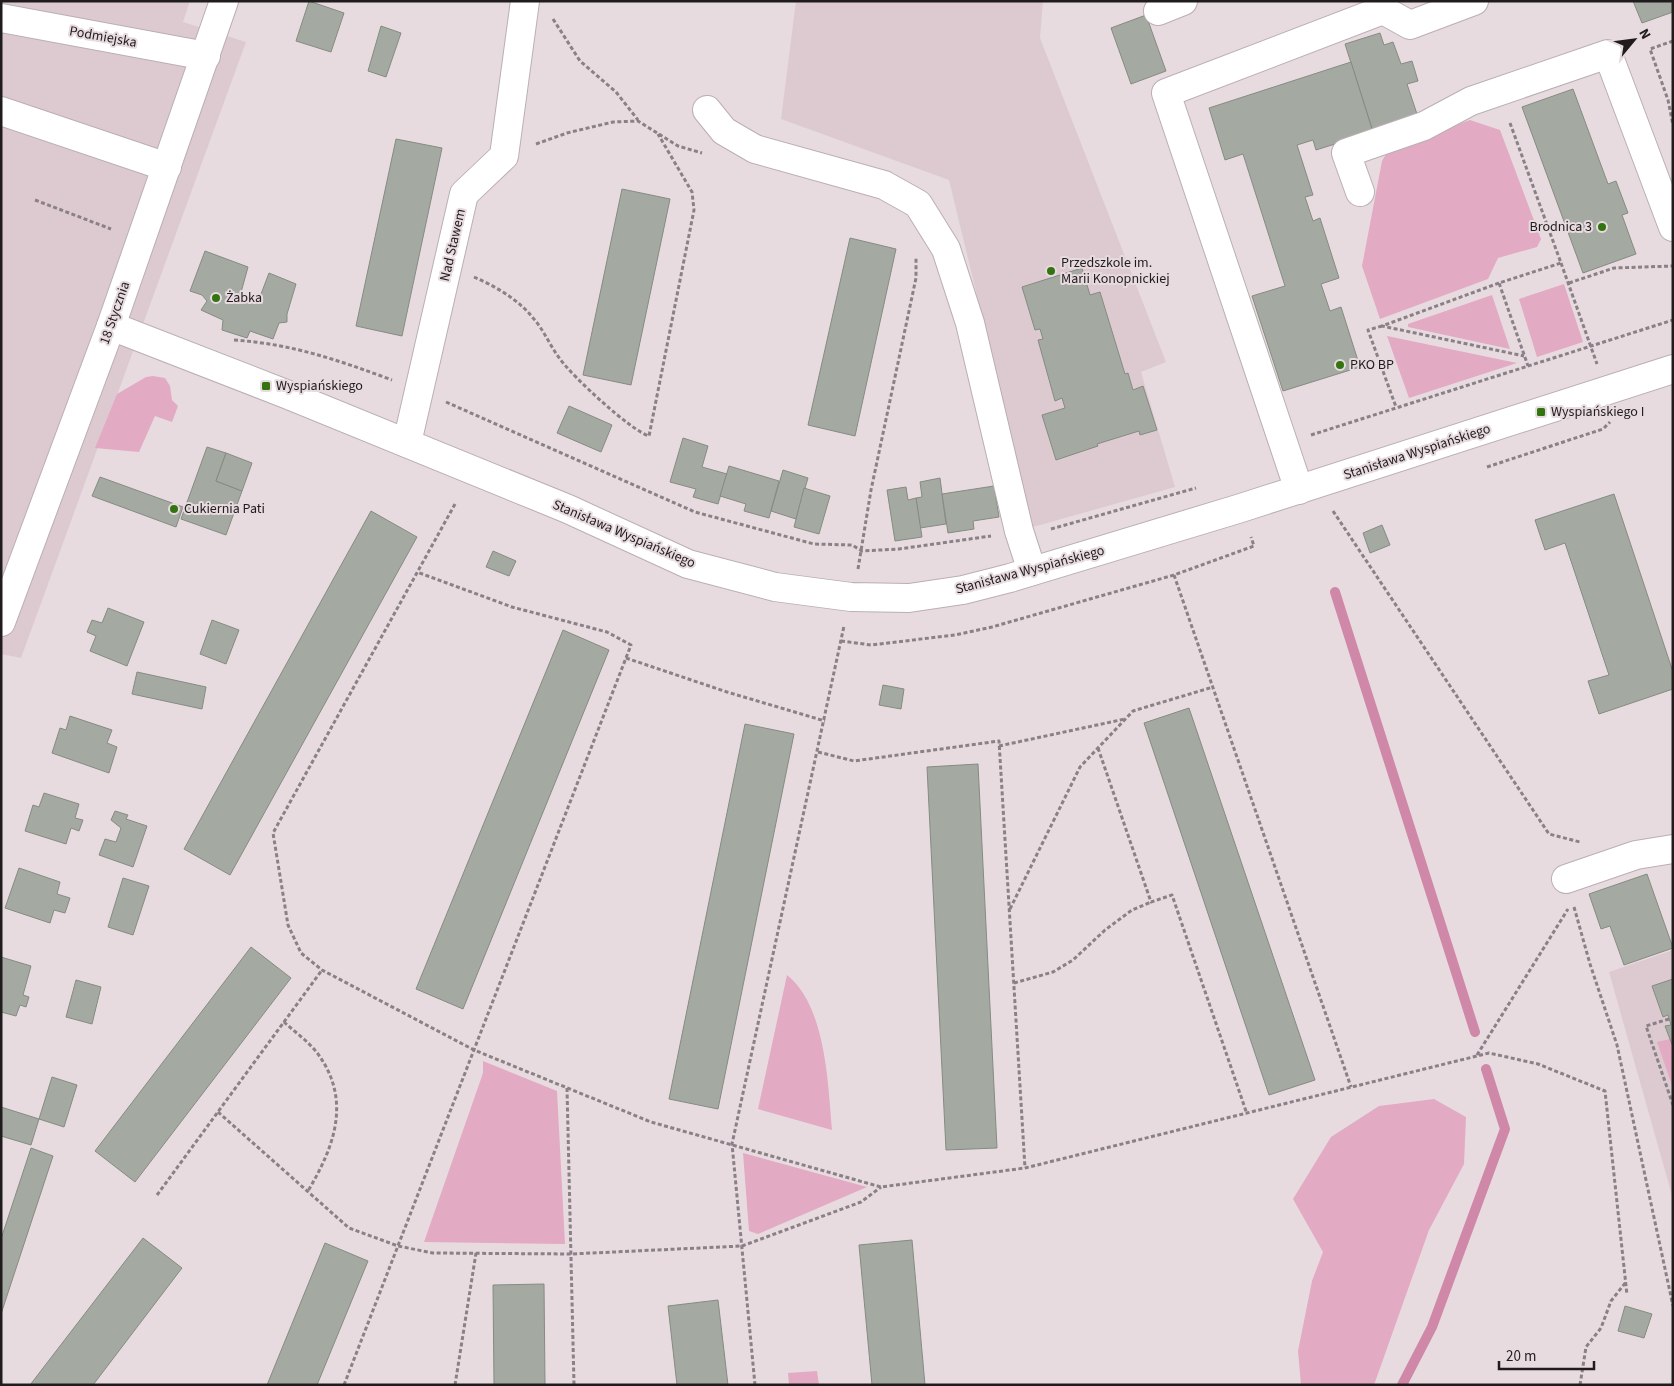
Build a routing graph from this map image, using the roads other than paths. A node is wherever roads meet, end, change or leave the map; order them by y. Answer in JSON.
{"nodes":[{"id":1,"x":224,"y":1,"type":"edge"},
{"id":2,"x":1183,"y":1,"type":"edge"},
{"id":3,"x":1474,"y":1,"type":"edge"},
{"id":4,"x":525,"y":5,"type":"edge"},
{"id":5,"x":1381,"y":6,"type":"edge"},
{"id":6,"x":1158,"y":11,"type":"dead end"},
{"id":7,"x":1,"y":18,"type":"edge"},
{"id":8,"x":206,"y":56,"type":"junction"},
{"id":9,"x":707,"y":110,"type":"dead end"},
{"id":10,"x":1,"y":111,"type":"edge"},
{"id":11,"x":167,"y":166,"type":"junction"},
{"id":12,"x":1360,"y":192,"type":"dead end"},
{"id":13,"x":1673,"y":227,"type":"edge"},
{"id":14,"x":111,"y":326,"type":"junction"},
{"id":15,"x":1673,"y":369,"type":"edge"},
{"id":16,"x":407,"y":443,"type":"junction"},
{"id":17,"x":1299,"y":490,"type":"junction"},
{"id":18,"x":1032,"y":571,"type":"junction"},
{"id":19,"x":1,"y":622,"type":"edge"},
{"id":20,"x":1673,"y":849,"type":"edge"},
{"id":21,"x":1569,"y":890,"type":"road end"}],
"edges":[{"from":1,"to":8,"type":"street","name":"18 Stycznia"},
{"from":2,"to":6,"type":"street"},
{"from":3,"to":5,"type":"street"},
{"from":4,"to":16,"type":"street","name":"Nad Stawem"},
{"from":5,"to":17,"type":"street"},
{"from":7,"to":8,"type":"street","name":"Podmiejska"},
{"from":8,"to":11,"type":"street","name":"18 Stycznia"},
{"from":9,"to":18,"type":"street"},
{"from":10,"to":11,"type":"street"},
{"from":11,"to":14,"type":"street","name":"18 Stycznia"},
{"from":12,"to":13,"type":"street"},
{"from":14,"to":16,"type":"street","name":"Stanisława Wyspiańskiego"},
{"from":14,"to":19,"type":"street","name":"18 Stycznia"},
{"from":15,"to":17,"type":"street","name":"Stanisława Wyspiańskiego"},
{"from":16,"to":18,"type":"street","name":"Stanisława Wyspiańskiego"},
{"from":17,"to":18,"type":"street","name":"Stanisława Wyspiańskiego"},
{"from":20,"to":21,"type":"street"}]}
